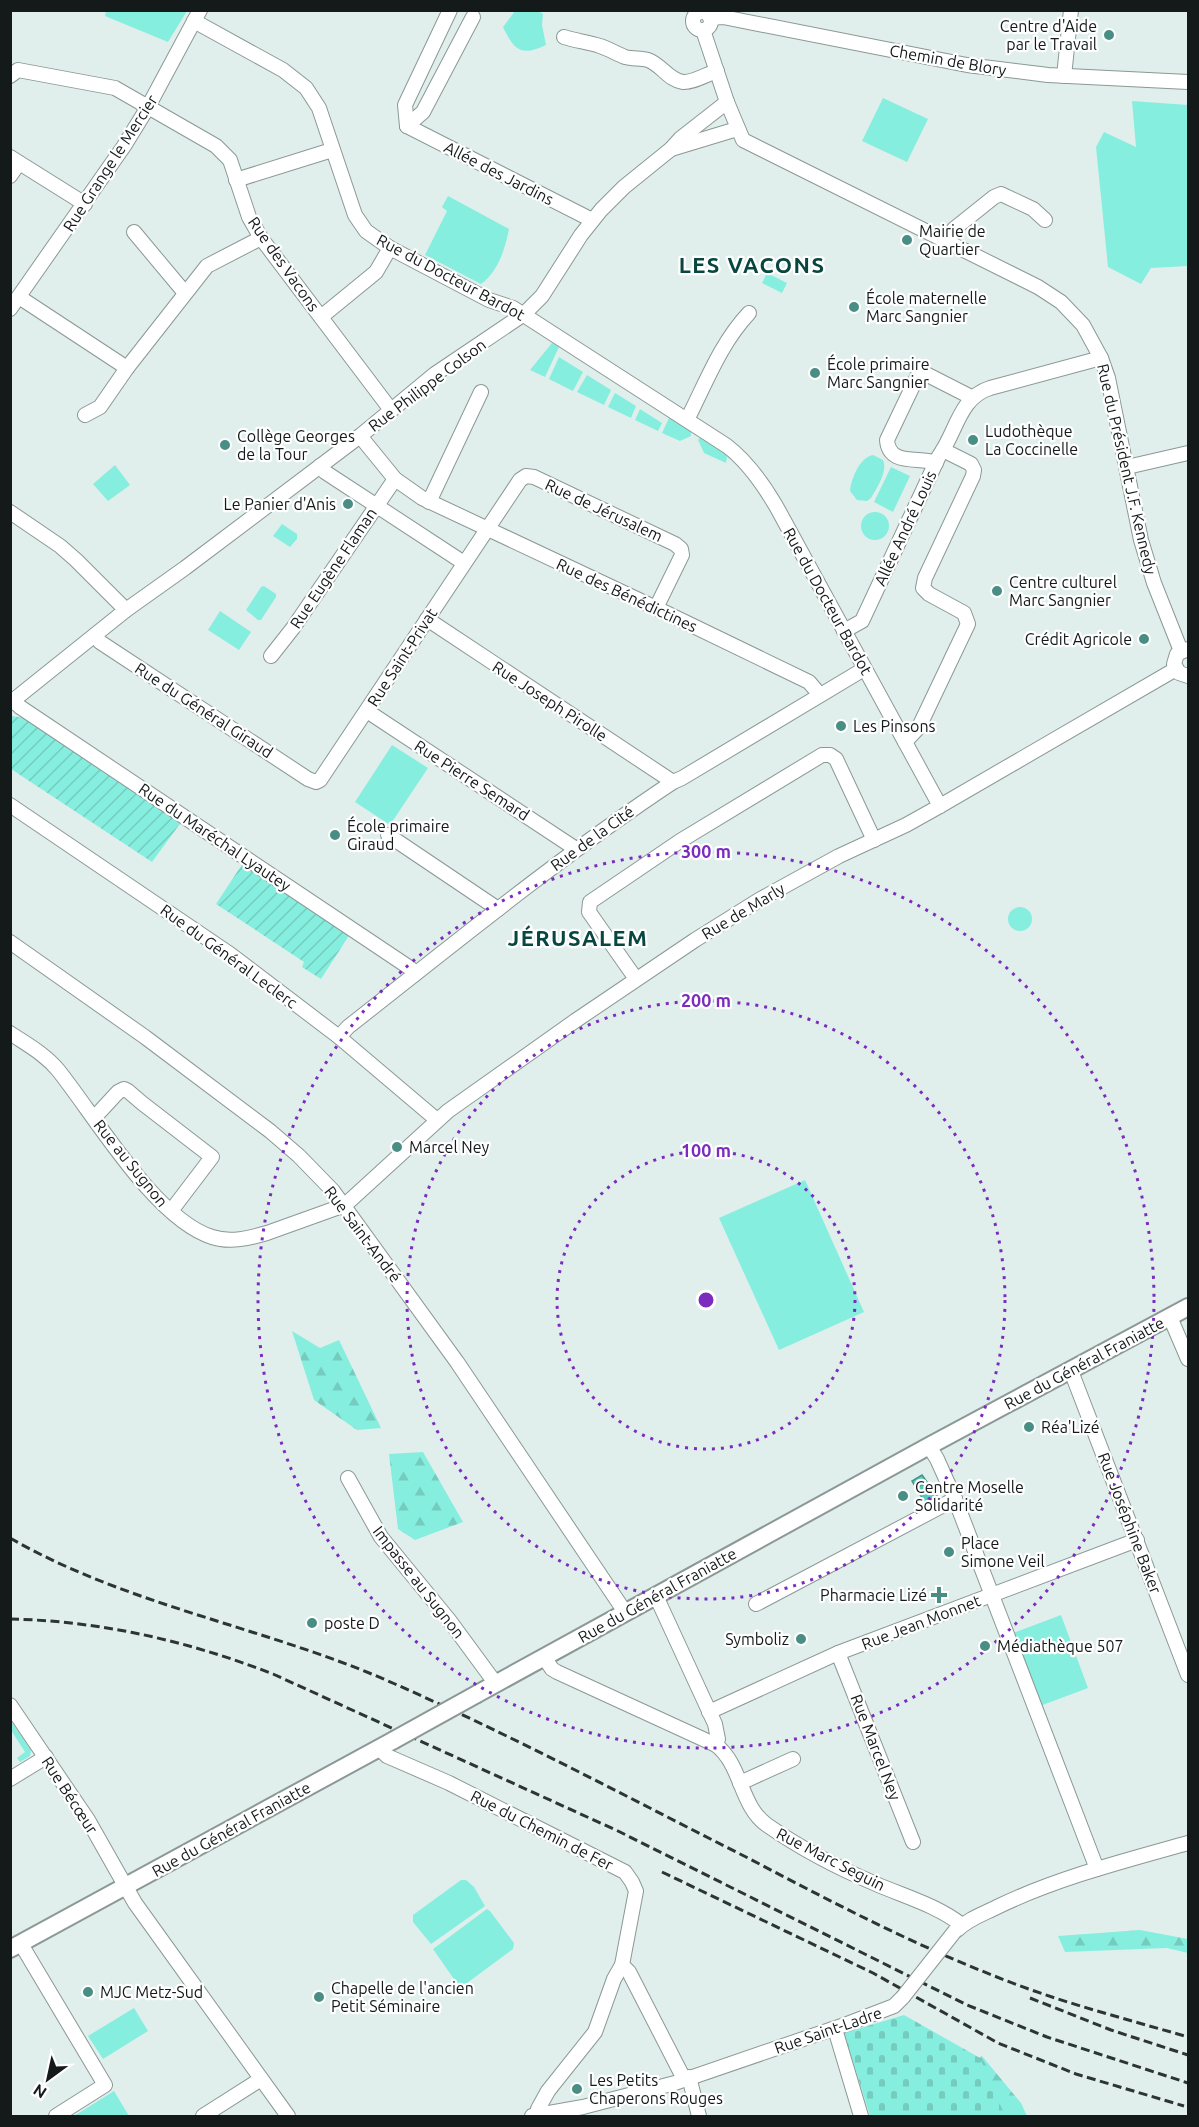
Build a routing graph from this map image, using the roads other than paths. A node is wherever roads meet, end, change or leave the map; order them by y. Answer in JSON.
{"nodes":[{"id":1,"x":450,"y":10,"type":"edge"},
{"id":2,"x":1071,"y":10,"type":"edge"},
{"id":3,"x":691,"y":13,"type":"edge"},
{"id":4,"x":197,"y":16,"type":"edge"},
{"id":5,"x":472,"y":16,"type":"edge"},
{"id":6,"x":710,"y":18,"type":"junction"},
{"id":7,"x":703,"y":30,"type":"junction"},
{"id":8,"x":564,"y":37,"type":"dead end"},
{"id":9,"x":717,"y":71,"type":"junction"},
{"id":10,"x":10,"y":76,"type":"edge"},
{"id":11,"x":1064,"y":76,"type":"junction"},
{"id":12,"x":1188,"y":82,"type":"edge"},
{"id":13,"x":727,"y":102,"type":"junction"},
{"id":14,"x":148,"y":107,"type":"junction"},
{"id":15,"x":407,"y":126,"type":"junction"},
{"id":16,"x":738,"y":129,"type":"junction"},
{"id":17,"x":671,"y":149,"type":"junction"},
{"id":18,"x":332,"y":150,"type":"junction"},
{"id":19,"x":15,"y":160,"type":"edge"},
{"id":20,"x":10,"y":176,"type":"edge"},
{"id":21,"x":236,"y":180,"type":"junction"},
{"id":22,"x":85,"y":204,"type":"junction"},
{"id":23,"x":592,"y":220,"type":"junction"},
{"id":24,"x":1045,"y":220,"type":"dead end"},
{"id":25,"x":135,"y":232,"type":"dead end"},
{"id":26,"x":261,"y":238,"type":"junction"},
{"id":27,"x":948,"y":242,"type":"junction"},
{"id":28,"x":390,"y":248,"type":"junction"},
{"id":29,"x":185,"y":293,"type":"junction"},
{"id":30,"x":19,"y":297,"type":"junction"},
{"id":31,"x":10,"y":309,"type":"edge"},
{"id":32,"x":524,"y":314,"type":"junction"},
{"id":33,"x":749,"y":314,"type":"dead end"},
{"id":34,"x":321,"y":317,"type":"junction"},
{"id":35,"x":1101,"y":358,"type":"junction"},
{"id":36,"x":127,"y":368,"type":"junction"},
{"id":37,"x":481,"y":392,"type":"dead end"},
{"id":38,"x":971,"y":397,"type":"junction"},
{"id":39,"x":391,"y":410,"type":"junction"},
{"id":40,"x":85,"y":415,"type":"dead end"},
{"id":41,"x":687,"y":420,"type":"junction"},
{"id":42,"x":360,"y":436,"type":"junction"},
{"id":43,"x":943,"y":450,"type":"junction"},
{"id":44,"x":1188,"y":453,"type":"edge"},
{"id":45,"x":936,"y":463,"type":"junction"},
{"id":46,"x":320,"y":465,"type":"junction"},
{"id":47,"x":1127,"y":467,"type":"junction"},
{"id":48,"x":395,"y":479,"type":"junction"},
{"id":49,"x":429,"y":501,"type":"junction"},
{"id":50,"x":376,"y":505,"type":"junction"},
{"id":51,"x":10,"y":512,"type":"edge"},
{"id":52,"x":487,"y":529,"type":"junction"},
{"id":53,"x":464,"y":563,"type":"junction"},
{"id":54,"x":656,"y":608,"type":"junction"},
{"id":55,"x":126,"y":610,"type":"junction"},
{"id":56,"x":427,"y":619,"type":"junction"},
{"id":57,"x":844,"y":631,"type":"junction"},
{"id":58,"x":94,"y":635,"type":"junction"},
{"id":59,"x":1185,"y":650,"type":"edge"},
{"id":60,"x":271,"y":656,"type":"dead end"},
{"id":61,"x":864,"y":669,"type":"junction"},
{"id":62,"x":1176,"y":669,"type":"junction"},
{"id":63,"x":1188,"y":676,"type":"edge"},
{"id":64,"x":820,"y":695,"type":"junction"},
{"id":65,"x":12,"y":701,"type":"edge"},
{"id":66,"x":367,"y":711,"type":"junction"},
{"id":67,"x":905,"y":742,"type":"junction"},
{"id":68,"x":316,"y":782,"type":"joint"},
{"id":69,"x":673,"y":782,"type":"junction"},
{"id":70,"x":10,"y":805,"type":"edge"},
{"id":71,"x":940,"y":806,"type":"junction"},
{"id":72,"x":388,"y":835,"type":"dead end"},
{"id":73,"x":874,"y":840,"type":"junction"},
{"id":74,"x":576,"y":849,"type":"junction"},
{"id":75,"x":498,"y":909,"type":"junction"},
{"id":76,"x":10,"y":942,"type":"edge"},
{"id":77,"x":416,"y":974,"type":"junction"},
{"id":78,"x":636,"y":979,"type":"junction"},
{"id":79,"x":10,"y":1033,"type":"edge"},
{"id":80,"x":339,"y":1037,"type":"junction"},
{"id":81,"x":94,"y":1118,"type":"junction"},
{"id":82,"x":436,"y":1120,"type":"junction"},
{"id":83,"x":345,"y":1205,"type":"junction"},
{"id":84,"x":171,"y":1212,"type":"junction"},
{"id":85,"x":1188,"y":1307,"type":"edge"},
{"id":86,"x":1170,"y":1317,"type":"junction"},
{"id":87,"x":1188,"y":1359,"type":"edge"},
{"id":88,"x":1071,"y":1371,"type":"junction"},
{"id":89,"x":929,"y":1446,"type":"junction"},
{"id":90,"x":348,"y":1478,"type":"dead end"},
{"id":91,"x":955,"y":1499,"type":"junction"},
{"id":92,"x":1137,"y":1540,"type":"junction"},
{"id":93,"x":992,"y":1595,"type":"junction"},
{"id":94,"x":656,"y":1596,"type":"junction"},
{"id":95,"x":756,"y":1604,"type":"dead end"},
{"id":96,"x":625,"y":1612,"type":"junction"},
{"id":97,"x":838,"y":1653,"type":"junction"},
{"id":98,"x":544,"y":1657,"type":"junction"},
{"id":99,"x":1188,"y":1675,"type":"edge"},
{"id":100,"x":496,"y":1684,"type":"junction"},
{"id":101,"x":10,"y":1705,"type":"edge"},
{"id":102,"x":709,"y":1712,"type":"junction"},
{"id":103,"x":386,"y":1744,"type":"junction"},
{"id":104,"x":716,"y":1745,"type":"junction"},
{"id":105,"x":46,"y":1757,"type":"junction"},
{"id":106,"x":794,"y":1759,"type":"dead end"},
{"id":107,"x":10,"y":1779,"type":"edge"},
{"id":108,"x":740,"y":1783,"type":"junction"},
{"id":109,"x":913,"y":1842,"type":"dead end"},
{"id":110,"x":1188,"y":1843,"type":"edge"},
{"id":111,"x":1097,"y":1869,"type":"junction"},
{"id":112,"x":127,"y":1887,"type":"junction"},
{"id":113,"x":959,"y":1928,"type":"junction"},
{"id":114,"x":16,"y":1946,"type":"edge"},
{"id":115,"x":622,"y":1965,"type":"junction"},
{"id":116,"x":835,"y":2029,"type":"junction"},
{"id":117,"x":686,"y":2078,"type":"junction"},
{"id":118,"x":261,"y":2079,"type":"junction"},
{"id":119,"x":583,"y":2112,"type":"edge"},
{"id":120,"x":535,"y":2115,"type":"edge"},
{"id":121,"x":56,"y":2116,"type":"edge"},
{"id":122,"x":203,"y":2116,"type":"edge"},
{"id":123,"x":288,"y":2116,"type":"edge"},
{"id":124,"x":699,"y":2116,"type":"edge"},
{"id":125,"x":861,"y":2116,"type":"edge"}],
"edges":[{"from":1,"to":15,"type":"street"},
{"from":2,"to":11,"type":"street"},
{"from":3,"to":6,"type":"street"},
{"from":3,"to":7,"type":"street"},
{"from":4,"to":14,"type":"street","name":"Rue Grange le Mercier"},
{"from":4,"to":18,"type":"street","name":"Rue du Docteur Bardot"},
{"from":5,"to":15,"type":"street"},
{"from":6,"to":7,"type":"street"},
{"from":6,"to":11,"type":"street","name":"Chemin de Blory"},
{"from":7,"to":9,"type":"street","name":"Rue du Président J.F. Kennedy"},
{"from":8,"to":9,"type":"street"},
{"from":9,"to":13,"type":"street","name":"Rue du Président J.F. Kennedy"},
{"from":10,"to":14,"type":"street","name":"Rue des Vacons"},
{"from":11,"to":12,"type":"street","name":"Chemin de Blory"},
{"from":13,"to":16,"type":"street","name":"Rue du Président J.F. Kennedy"},
{"from":13,"to":17,"type":"street","name":"Rue Philippe Colson"},
{"from":14,"to":21,"type":"street","name":"Rue des Vacons"},
{"from":14,"to":22,"type":"street","name":"Rue Grange le Mercier"},
{"from":15,"to":23,"type":"street","name":"Allée des Jardins"},
{"from":16,"to":17,"type":"street","name":"Rue Philippe Colson"},
{"from":16,"to":27,"type":"street","name":"Rue du Président J.F. Kennedy"},
{"from":17,"to":23,"type":"street","name":"Rue Philippe Colson"},
{"from":18,"to":21,"type":"street"},
{"from":18,"to":28,"type":"street","name":"Rue du Docteur Bardot"},
{"from":19,"to":20,"type":"street"},
{"from":19,"to":22,"type":"street"},
{"from":21,"to":26,"type":"street","name":"Rue des Vacons"},
{"from":22,"to":30,"type":"street","name":"Rue Grange le Mercier"},
{"from":23,"to":32,"type":"street","name":"Rue Philippe Colson"},
{"from":24,"to":27,"type":"street"},
{"from":25,"to":29,"type":"street"},
{"from":26,"to":29,"type":"street"},
{"from":26,"to":34,"type":"street","name":"Rue des Vacons"},
{"from":27,"to":35,"type":"street","name":"Rue du Président J.F. Kennedy"},
{"from":28,"to":32,"type":"street","name":"Rue du Docteur Bardot"},
{"from":28,"to":34,"type":"street"},
{"from":29,"to":36,"type":"street"},
{"from":30,"to":31,"type":"street","name":"Rue Grange le Mercier"},
{"from":30,"to":36,"type":"street"},
{"from":32,"to":39,"type":"street","name":"Rue Philippe Colson"},
{"from":32,"to":41,"type":"street","name":"Rue du Docteur Bardot"},
{"from":33,"to":41,"type":"street"},
{"from":34,"to":39,"type":"street","name":"Rue des Vacons"},
{"from":35,"to":38,"type":"street"},
{"from":35,"to":47,"type":"street","name":"Rue du Président J.F. Kennedy"},
{"from":36,"to":40,"type":"street"},
{"from":37,"to":49,"type":"street"},
{"from":38,"to":43,"type":"street"},
{"from":38,"to":45,"type":"street","name":"Allée André Louis"},
{"from":39,"to":42,"type":"street","name":"Rue Philippe Colson"},
{"from":41,"to":57,"type":"street","name":"Rue du Docteur Bardot"},
{"from":42,"to":46,"type":"street","name":"Rue Philippe Colson"},
{"from":42,"to":48,"type":"street","name":"Rue des Bénédictines"},
{"from":43,"to":45,"type":"street"},
{"from":43,"to":67,"type":"street"},
{"from":44,"to":47,"type":"street"},
{"from":45,"to":57,"type":"street","name":"Allée André Louis"},
{"from":46,"to":50,"type":"street"},
{"from":46,"to":55,"type":"street","name":"Rue Philippe Colson"},
{"from":47,"to":59,"type":"street","name":"Rue du Président J.F. Kennedy"},
{"from":48,"to":49,"type":"street","name":"Rue des Bénédictines"},
{"from":48,"to":50,"type":"street","name":"Rue Eugène Flaman"},
{"from":49,"to":52,"type":"street","name":"Rue des Bénédictines"},
{"from":50,"to":53,"type":"street"},
{"from":50,"to":60,"type":"street","name":"Rue Eugène Flaman"},
{"from":51,"to":55,"type":"street"},
{"from":52,"to":53,"type":"street","name":"Rue Saint-Privat"},
{"from":52,"to":54,"type":"street","name":"Rue des Bénédictines"},
{"from":52,"to":54,"type":"street","name":"Rue de Jérusalem"},
{"from":53,"to":56,"type":"street","name":"Rue Saint-Privat"},
{"from":54,"to":64,"type":"street","name":"Rue des Bénédictines"},
{"from":55,"to":58,"type":"street","name":"Rue Philippe Colson"},
{"from":56,"to":66,"type":"street","name":"Rue Saint-Privat"},
{"from":56,"to":69,"type":"street","name":"Rue Joseph Pirolle"},
{"from":57,"to":61,"type":"street","name":"Rue du Docteur Bardot"},
{"from":58,"to":65,"type":"street","name":"Rue Philippe Colson"},
{"from":58,"to":68,"type":"street","name":"Rue du Général Giraud"},
{"from":59,"to":62,"type":"street"},
{"from":61,"to":64,"type":"street","name":"Rue de la Cité"},
{"from":61,"to":67,"type":"street","name":"Rue du Docteur Bardot"},
{"from":62,"to":63,"type":"street"},
{"from":62,"to":71,"type":"street","name":"Rue de Marly"},
{"from":64,"to":69,"type":"street","name":"Rue de la Cité"},
{"from":65,"to":77,"type":"street","name":"Rue du Maréchal Lyautey"},
{"from":66,"to":68,"type":"street","name":"Rue Saint-Privat"},
{"from":66,"to":74,"type":"street","name":"Rue Pierre Semard"},
{"from":67,"to":71,"type":"street","name":"Rue du Docteur Bardot"},
{"from":69,"to":74,"type":"street","name":"Rue de la Cité"},
{"from":70,"to":80,"type":"street","name":"Rue du Général Leclerc"},
{"from":71,"to":73,"type":"street","name":"Rue de Marly"},
{"from":72,"to":75,"type":"street"},
{"from":73,"to":78,"type":"street","name":"Rue de Marly"},
{"from":73,"to":78,"type":"street"},
{"from":74,"to":75,"type":"street","name":"Rue de la Cité"},
{"from":75,"to":77,"type":"street","name":"Rue de la Cité"},
{"from":76,"to":83,"type":"street","name":"Rue Saint-André"},
{"from":77,"to":80,"type":"street","name":"Rue de la Cité"},
{"from":78,"to":82,"type":"street","name":"Rue de Marly"},
{"from":79,"to":81,"type":"street","name":"Rue au Sugnon"},
{"from":80,"to":82,"type":"street","name":"Rue du Général Leclerc"},
{"from":81,"to":84,"type":"street","name":"Rue au Sugnon"},
{"from":81,"to":84,"type":"street"},
{"from":82,"to":83,"type":"street","name":"Rue de Marly"},
{"from":83,"to":84,"type":"street","name":"Rue au Sugnon"},
{"from":83,"to":96,"type":"street","name":"Rue Saint-André"},
{"from":85,"to":86,"type":"main road","name":"Rue du Général Franiatte"},
{"from":86,"to":87,"type":"street"},
{"from":86,"to":88,"type":"main road","name":"Rue du Général Franiatte"},
{"from":88,"to":89,"type":"main road","name":"Rue du Général Franiatte"},
{"from":88,"to":92,"type":"street","name":"Rue Joséphine Baker"},
{"from":89,"to":91,"type":"street"},
{"from":89,"to":94,"type":"main road","name":"Rue du Général Franiatte"},
{"from":90,"to":100,"type":"street","name":"Impasse au Sugnon"},
{"from":91,"to":93,"type":"street"},
{"from":91,"to":95,"type":"street"},
{"from":92,"to":93,"type":"street","name":"Rue Jean Monnet"},
{"from":92,"to":99,"type":"street","name":"Rue Joséphine Baker"},
{"from":93,"to":97,"type":"street","name":"Rue Jean Monnet"},
{"from":93,"to":111,"type":"street"},
{"from":94,"to":96,"type":"main road","name":"Rue du Général Franiatte"},
{"from":94,"to":102,"type":"street"},
{"from":96,"to":98,"type":"main road","name":"Rue du Général Franiatte"},
{"from":97,"to":102,"type":"street","name":"Rue Jean Monnet"},
{"from":97,"to":109,"type":"street","name":"Rue Marcel Ney"},
{"from":98,"to":100,"type":"main road","name":"Rue du Général Franiatte"},
{"from":98,"to":104,"type":"street","name":"Rue Marc Seguin"},
{"from":100,"to":103,"type":"main road","name":"Rue du Général Franiatte","bridge":true},
{"from":101,"to":105,"type":"street","name":"Rue Bécœur"},
{"from":102,"to":104,"type":"street"},
{"from":103,"to":112,"type":"main road","name":"Rue du Général Franiatte"},
{"from":103,"to":115,"type":"street","name":"Rue du Chemin de Fer"},
{"from":104,"to":108,"type":"street","name":"Rue Marc Seguin"},
{"from":105,"to":107,"type":"street"},
{"from":105,"to":112,"type":"street","name":"Rue Bécœur"},
{"from":106,"to":108,"type":"street"},
{"from":108,"to":113,"type":"street","name":"Rue Marc Seguin"},
{"from":110,"to":111,"type":"street","name":"Rue Saint-Ladre"},
{"from":111,"to":113,"type":"street","name":"Rue Saint-Ladre"},
{"from":112,"to":114,"type":"main road","name":"Rue du Général Franiatte"},
{"from":112,"to":118,"type":"street","name":"Rue Bécœur"},
{"from":113,"to":116,"type":"street","name":"Rue Saint-Ladre","bridge":true},
{"from":114,"to":121,"type":"street"},
{"from":115,"to":117,"type":"street"},
{"from":115,"to":120,"type":"street","name":"Rue du Chemin de Fer"},
{"from":116,"to":117,"type":"street","name":"Rue Saint-Ladre"},
{"from":116,"to":125,"type":"street"},
{"from":117,"to":119,"type":"street","name":"Rue Saint-Ladre"},
{"from":117,"to":124,"type":"street"},
{"from":118,"to":122,"type":"street"},
{"from":118,"to":123,"type":"street","name":"Rue Bécœur"},
{"from":119,"to":120,"type":"street","name":"Rue Saint-Ladre"}]}
